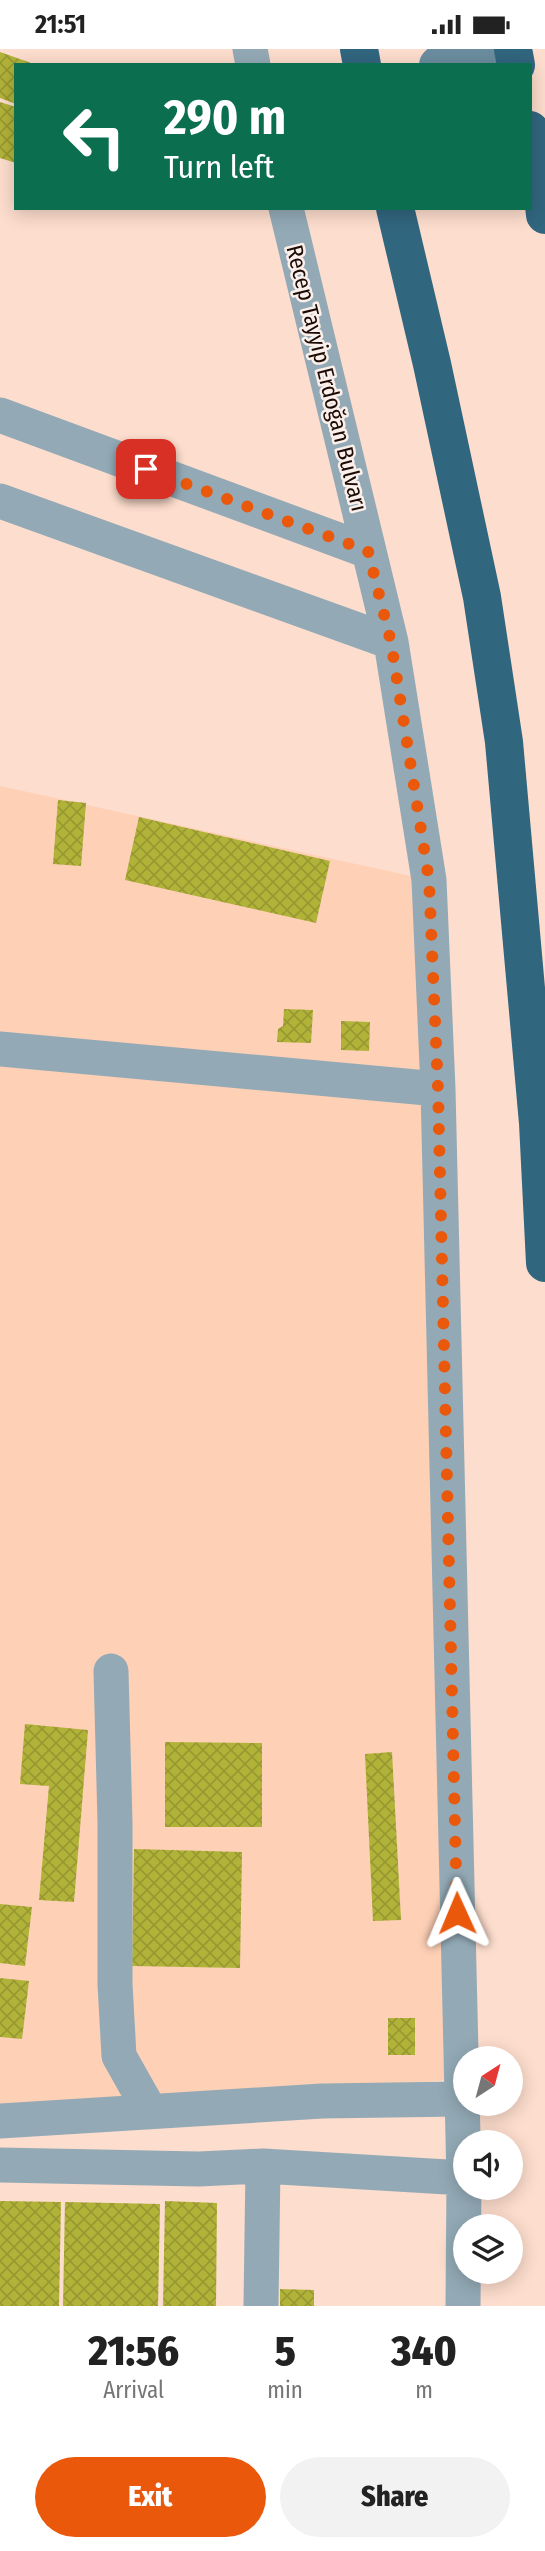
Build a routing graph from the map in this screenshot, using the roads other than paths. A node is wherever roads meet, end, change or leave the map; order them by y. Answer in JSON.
{"nodes":[{"id":1,"x":486,"y":49,"type":"edge"},
{"id":2,"x":444,"y":63,"type":"edge"},
{"id":3,"x":532,"y":139,"type":"edge"},
{"id":4,"x":286,"y":210,"type":"edge"},
{"id":5,"x":395,"y":210,"type":"edge"},
{"id":6,"x":545,"y":215,"type":"edge"},
{"id":7,"x":0,"y":415,"type":"edge"},
{"id":8,"x":0,"y":501,"type":"edge"},
{"id":9,"x":368,"y":551,"type":"junction"},
{"id":10,"x":391,"y":642,"type":"junction"},
{"id":11,"x":0,"y":1049,"type":"edge"},
{"id":12,"x":438,"y":1089,"type":"junction"},
{"id":13,"x":545,"y":1263,"type":"edge"},
{"id":14,"x":111,"y":1671,"type":"dead end"},
{"id":15,"x":460,"y":2046,"type":"edge"},
{"id":16,"x":453,"y":2099,"type":"edge"},
{"id":17,"x":150,"y":2112,"type":"junction"},
{"id":18,"x":0,"y":2121,"type":"edge"},
{"id":19,"x":0,"y":2165,"type":"edge"},
{"id":20,"x":263,"y":2166,"type":"junction"},
{"id":21,"x":453,"y":2177,"type":"edge"},
{"id":22,"x":464,"y":2200,"type":"edge"},
{"id":23,"x":261,"y":2306,"type":"edge"},
{"id":24,"x":463,"y":2306,"type":"edge"}],
"edges":[{"from":1,"to":2,"type":"main road"},
{"from":3,"to":6,"type":"highway"},
{"from":4,"to":9,"type":"street","name":"Recep Tayyip Erdoğan Bulvarı"},
{"from":5,"to":13,"type":"highway"},
{"from":7,"to":9,"type":"street"},
{"from":8,"to":10,"type":"street"},
{"from":9,"to":10,"type":"street","name":"Recep Tayyip Erdoğan Bulvarı"},
{"from":10,"to":12,"type":"street","name":"Recep Tayyip Erdoğan Bulvarı"},
{"from":11,"to":12,"type":"street"},
{"from":12,"to":15,"type":"street","name":"Recep Tayyip Erdoğan Bulvarı"},
{"from":14,"to":17,"type":"street"},
{"from":16,"to":17,"type":"street"},
{"from":17,"to":18,"type":"street"},
{"from":19,"to":20,"type":"street"},
{"from":20,"to":21,"type":"street"},
{"from":20,"to":23,"type":"street"},
{"from":22,"to":24,"type":"street","name":"Recep Tayyip Erdoğan Bulvarı"}]}
